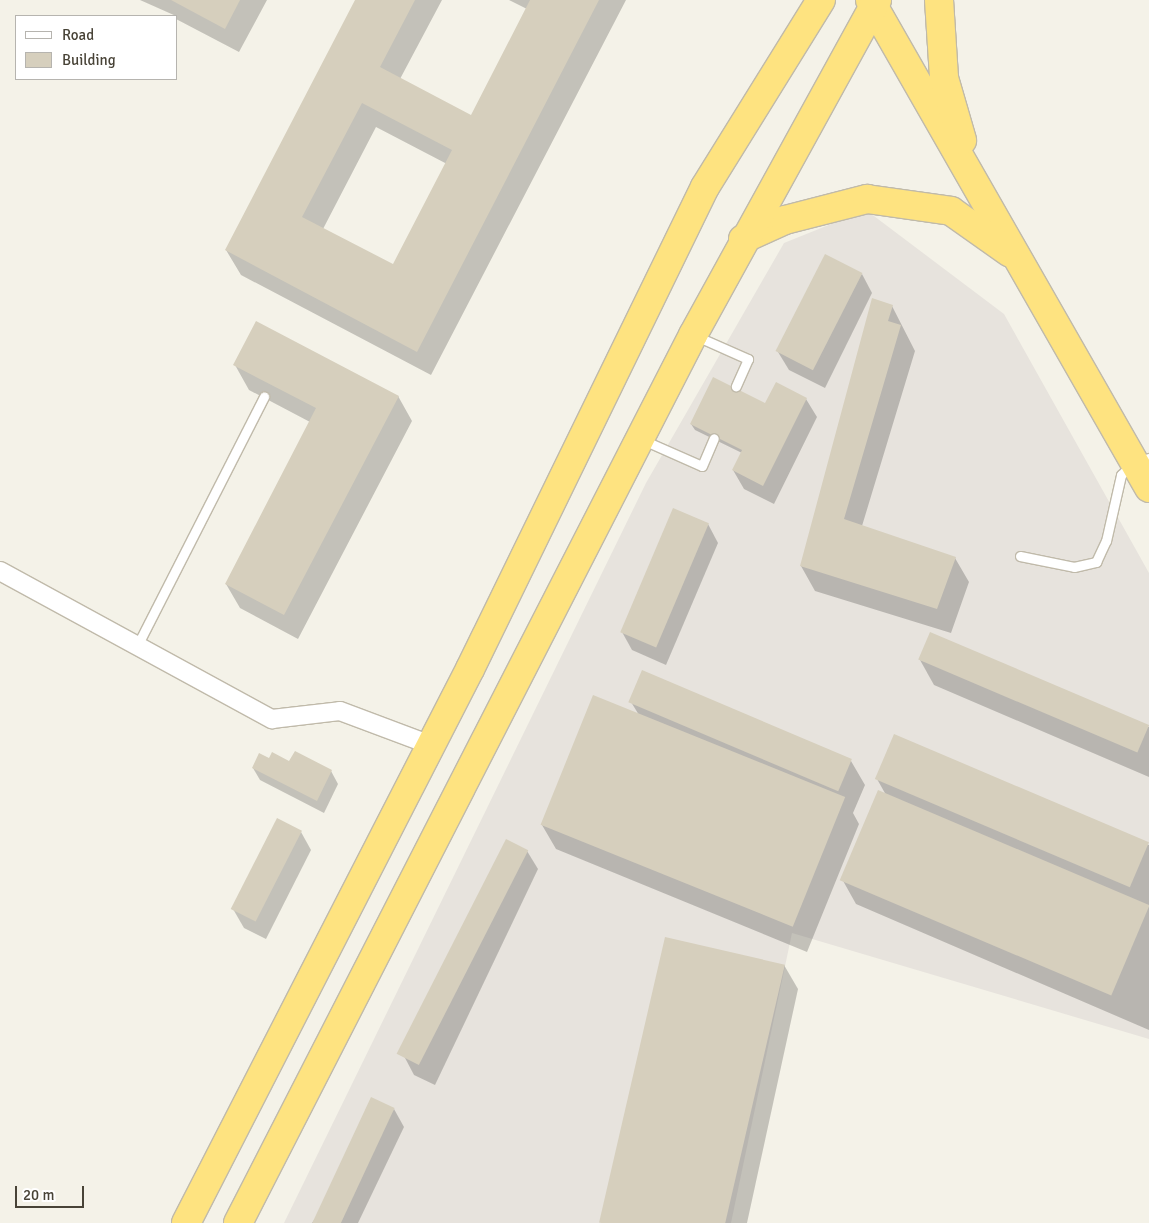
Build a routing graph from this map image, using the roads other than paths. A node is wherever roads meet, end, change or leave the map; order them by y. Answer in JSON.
{"nodes":[{"id":1,"x":821,"y":0,"type":"edge"},
{"id":2,"x":939,"y":0,"type":"edge"},
{"id":3,"x":874,"y":2,"type":"edge"},
{"id":4,"x":974,"y":180,"type":"junction"},
{"id":5,"x":743,"y":240,"type":"junction"},
{"id":6,"x":1018,"y":258,"type":"junction"},
{"id":7,"x":693,"y":335,"type":"junction"},
{"id":8,"x":736,"y":386,"type":"dead end"},
{"id":9,"x":264,"y":397,"type":"dead end"},
{"id":10,"x":714,"y":438,"type":"dead end"},
{"id":11,"x":641,"y":439,"type":"junction"},
{"id":12,"x":1142,"y":460,"type":"edge"},
{"id":13,"x":1149,"y":488,"type":"edge"},
{"id":14,"x":1020,"y":556,"type":"dead end"},
{"id":15,"x":0,"y":571,"type":"edge"},
{"id":16,"x":137,"y":646,"type":"junction"},
{"id":17,"x":432,"y":745,"type":"junction"},
{"id":18,"x":186,"y":1223,"type":"edge"},
{"id":19,"x":238,"y":1223,"type":"edge"}],
"edges":[{"from":1,"to":17,"type":"highway"},
{"from":2,"to":4,"type":"highway"},
{"from":3,"to":4,"type":"highway"},
{"from":3,"to":5,"type":"highway"},
{"from":4,"to":6,"type":"highway"},
{"from":5,"to":6,"type":"highway"},
{"from":5,"to":7,"type":"highway"},
{"from":6,"to":12,"type":"highway"},
{"from":7,"to":8,"type":"lane"},
{"from":7,"to":11,"type":"highway"},
{"from":9,"to":16,"type":"lane"},
{"from":10,"to":11,"type":"lane"},
{"from":11,"to":19,"type":"highway"},
{"from":12,"to":13,"type":"highway"},
{"from":12,"to":14,"type":"lane"},
{"from":15,"to":16,"type":"street"},
{"from":16,"to":17,"type":"street"},
{"from":17,"to":18,"type":"highway"}]}
